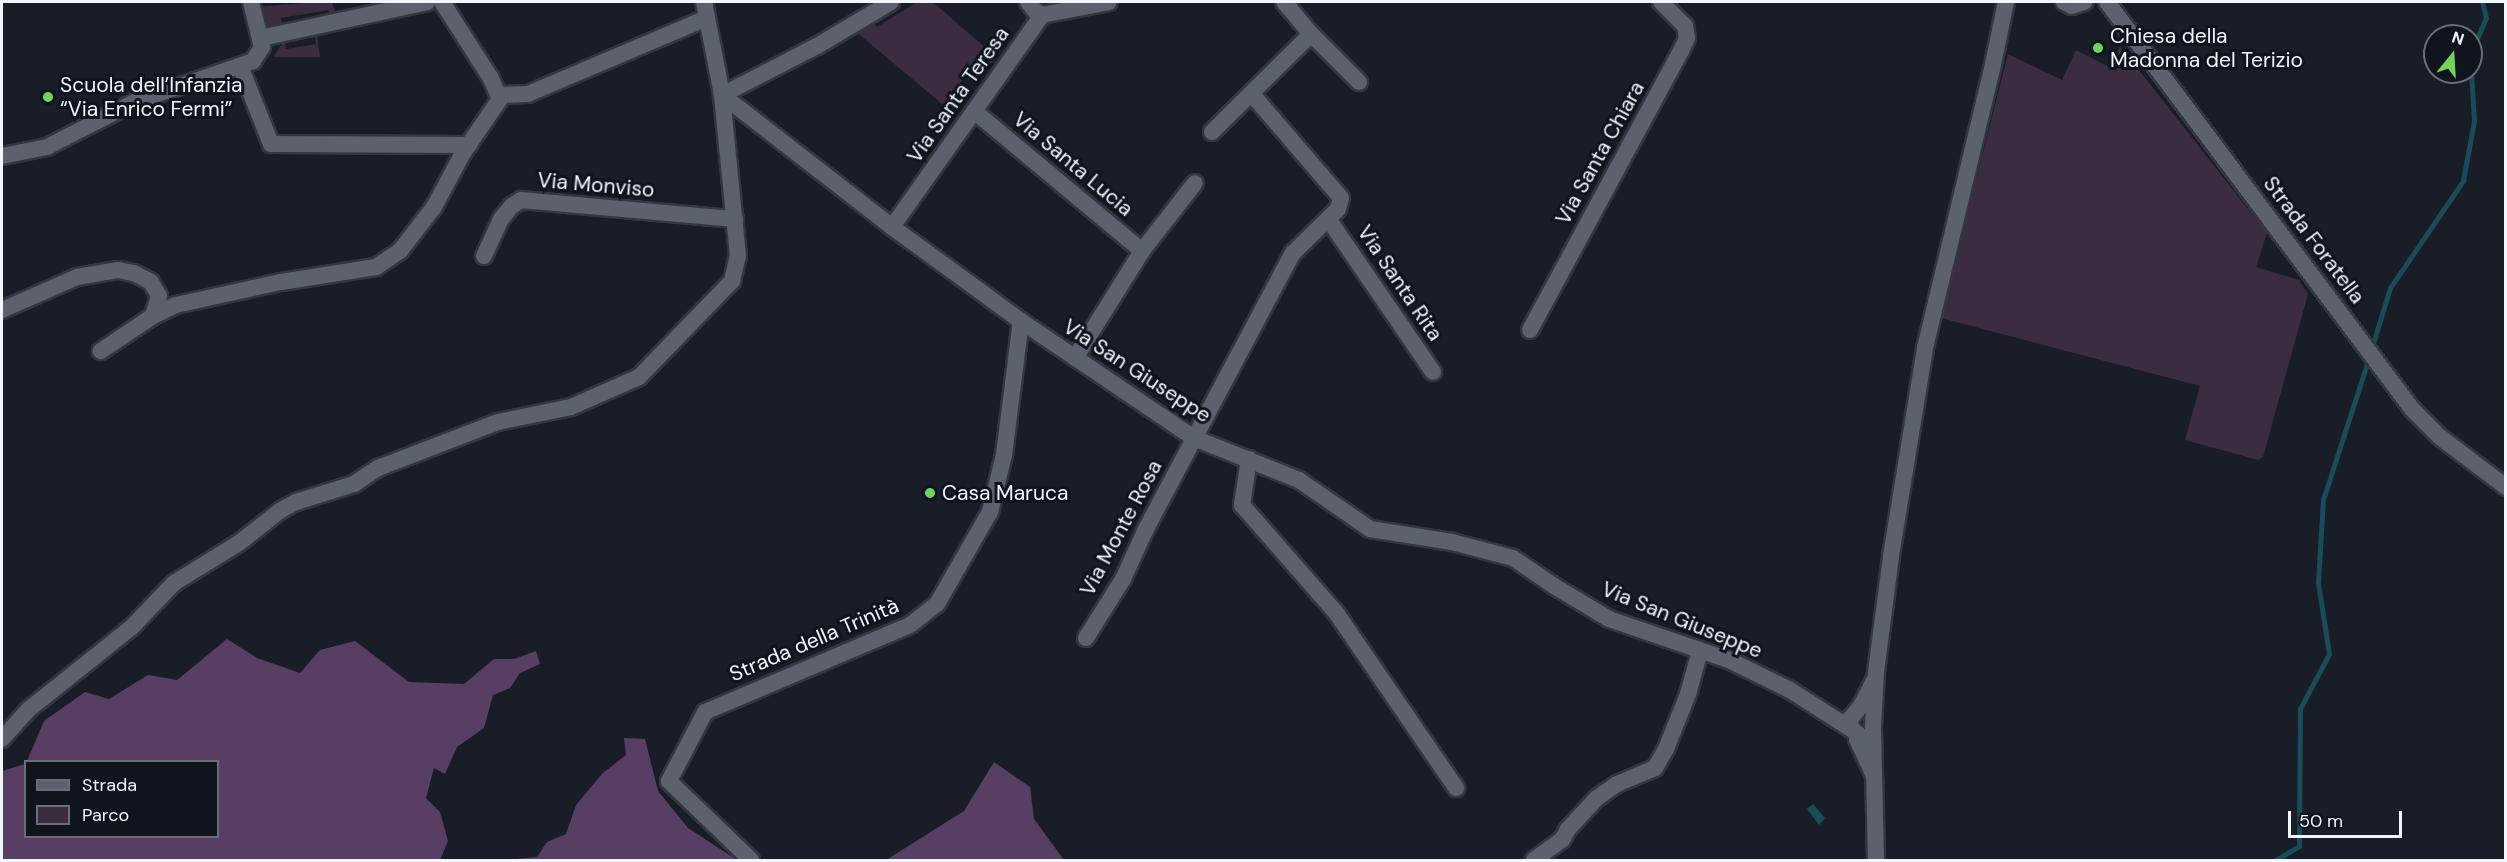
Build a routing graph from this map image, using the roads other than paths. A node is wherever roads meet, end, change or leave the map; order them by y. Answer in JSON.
{"nodes":[{"id":1,"x":251,"y":2,"type":"edge"},
{"id":2,"x":427,"y":2,"type":"edge"},
{"id":3,"x":442,"y":2,"type":"edge"},
{"id":4,"x":891,"y":2,"type":"edge"},
{"id":5,"x":1029,"y":2,"type":"edge"},
{"id":6,"x":1109,"y":2,"type":"edge"},
{"id":7,"x":1284,"y":2,"type":"edge"},
{"id":8,"x":1661,"y":2,"type":"edge"},
{"id":9,"x":2006,"y":2,"type":"edge"},
{"id":10,"x":2064,"y":2,"type":"edge"},
{"id":11,"x":2084,"y":2,"type":"edge"},
{"id":12,"x":2107,"y":2,"type":"edge"},
{"id":13,"x":704,"y":10,"type":"edge"},
{"id":14,"x":1042,"y":15,"type":"junction"},
{"id":15,"x":1311,"y":34,"type":"junction"},
{"id":16,"x":261,"y":38,"type":"junction"},
{"id":17,"x":240,"y":66,"type":"junction"},
{"id":18,"x":1359,"y":82,"type":"dead end"},
{"id":19,"x":1251,"y":93,"type":"junction"},
{"id":20,"x":500,"y":95,"type":"junction"},
{"id":21,"x":722,"y":95,"type":"junction"},
{"id":22,"x":974,"y":111,"type":"junction"},
{"id":23,"x":1212,"y":132,"type":"dead end"},
{"id":24,"x":469,"y":145,"type":"junction"},
{"id":25,"x":2,"y":156,"type":"edge"},
{"id":26,"x":1195,"y":183,"type":"dead end"},
{"id":27,"x":735,"y":219,"type":"junction"},
{"id":28,"x":1329,"y":220,"type":"junction"},
{"id":29,"x":892,"y":227,"type":"junction"},
{"id":30,"x":1142,"y":251,"type":"junction"},
{"id":31,"x":484,"y":256,"type":"dead end"},
{"id":32,"x":2,"y":310,"type":"edge"},
{"id":33,"x":153,"y":316,"type":"junction"},
{"id":34,"x":1021,"y":321,"type":"junction"},
{"id":35,"x":1530,"y":330,"type":"dead end"},
{"id":36,"x":101,"y":351,"type":"dead end"},
{"id":37,"x":1074,"y":357,"type":"junction"},
{"id":38,"x":1433,"y":372,"type":"dead end"},
{"id":39,"x":1194,"y":438,"type":"junction"},
{"id":40,"x":1249,"y":459,"type":"junction"},
{"id":41,"x":2505,"y":487,"type":"edge"},
{"id":42,"x":1086,"y":638,"type":"dead end"},
{"id":43,"x":1700,"y":651,"type":"junction"},
{"id":44,"x":1876,"y":672,"type":"junction"},
{"id":45,"x":1854,"y":723,"type":"junction"},
{"id":46,"x":1874,"y":724,"type":"junction"},
{"id":47,"x":2,"y":739,"type":"edge"},
{"id":48,"x":1874,"y":776,"type":"junction"},
{"id":49,"x":1456,"y":788,"type":"dead end"},
{"id":50,"x":751,"y":861,"type":"edge"},
{"id":51,"x":1534,"y":861,"type":"edge"},
{"id":52,"x":1876,"y":861,"type":"edge"}],
"edges":[{"from":1,"to":16,"type":"street"},
{"from":2,"to":16,"type":"street"},
{"from":3,"to":20,"type":"street"},
{"from":4,"to":21,"type":"street"},
{"from":5,"to":14,"type":"street"},
{"from":6,"to":14,"type":"street"},
{"from":7,"to":15,"type":"street"},
{"from":8,"to":35,"type":"street","name":"Via Santa Chiara"},
{"from":9,"to":44,"type":"street"},
{"from":10,"to":11,"type":"street"},
{"from":12,"to":41,"type":"street","name":"Strada Foratella"},
{"from":13,"to":20,"type":"street"},
{"from":13,"to":21,"type":"street"},
{"from":14,"to":22,"type":"street","name":"Via Santa Teresa"},
{"from":15,"to":18,"type":"street"},
{"from":15,"to":19,"type":"street"},
{"from":16,"to":17,"type":"street"},
{"from":17,"to":24,"type":"street"},
{"from":17,"to":25,"type":"street"},
{"from":19,"to":23,"type":"street"},
{"from":19,"to":28,"type":"street"},
{"from":20,"to":24,"type":"street"},
{"from":21,"to":27,"type":"street"},
{"from":21,"to":29,"type":"street","name":"Via San Giuseppe"},
{"from":22,"to":29,"type":"street","name":"Via Santa Teresa"},
{"from":22,"to":30,"type":"street","name":"Via Santa Lucia"},
{"from":24,"to":33,"type":"street"},
{"from":26,"to":30,"type":"street"},
{"from":27,"to":31,"type":"street","name":"Via Monviso"},
{"from":27,"to":47,"type":"street"},
{"from":28,"to":38,"type":"street","name":"Via Santa Rita"},
{"from":28,"to":39,"type":"street","name":"Via Monte Rosa"},
{"from":29,"to":34,"type":"street","name":"Via San Giuseppe"},
{"from":30,"to":37,"type":"street"},
{"from":32,"to":33,"type":"street"},
{"from":33,"to":36,"type":"street"},
{"from":34,"to":37,"type":"street","name":"Via San Giuseppe"},
{"from":34,"to":50,"type":"street","name":"Strada della Trinità"},
{"from":37,"to":39,"type":"street","name":"Via San Giuseppe"},
{"from":39,"to":40,"type":"street","name":"Via San Giuseppe"},
{"from":39,"to":42,"type":"street","name":"Via Monte Rosa"},
{"from":40,"to":43,"type":"street","name":"Via San Giuseppe"},
{"from":40,"to":49,"type":"street"},
{"from":43,"to":45,"type":"street","name":"Via San Giuseppe"},
{"from":43,"to":51,"type":"street"},
{"from":44,"to":45,"type":"street"},
{"from":44,"to":46,"type":"street"},
{"from":45,"to":46,"type":"street","name":"Via San Giuseppe"},
{"from":45,"to":48,"type":"street"},
{"from":46,"to":48,"type":"street"},
{"from":48,"to":52,"type":"street"}]}
